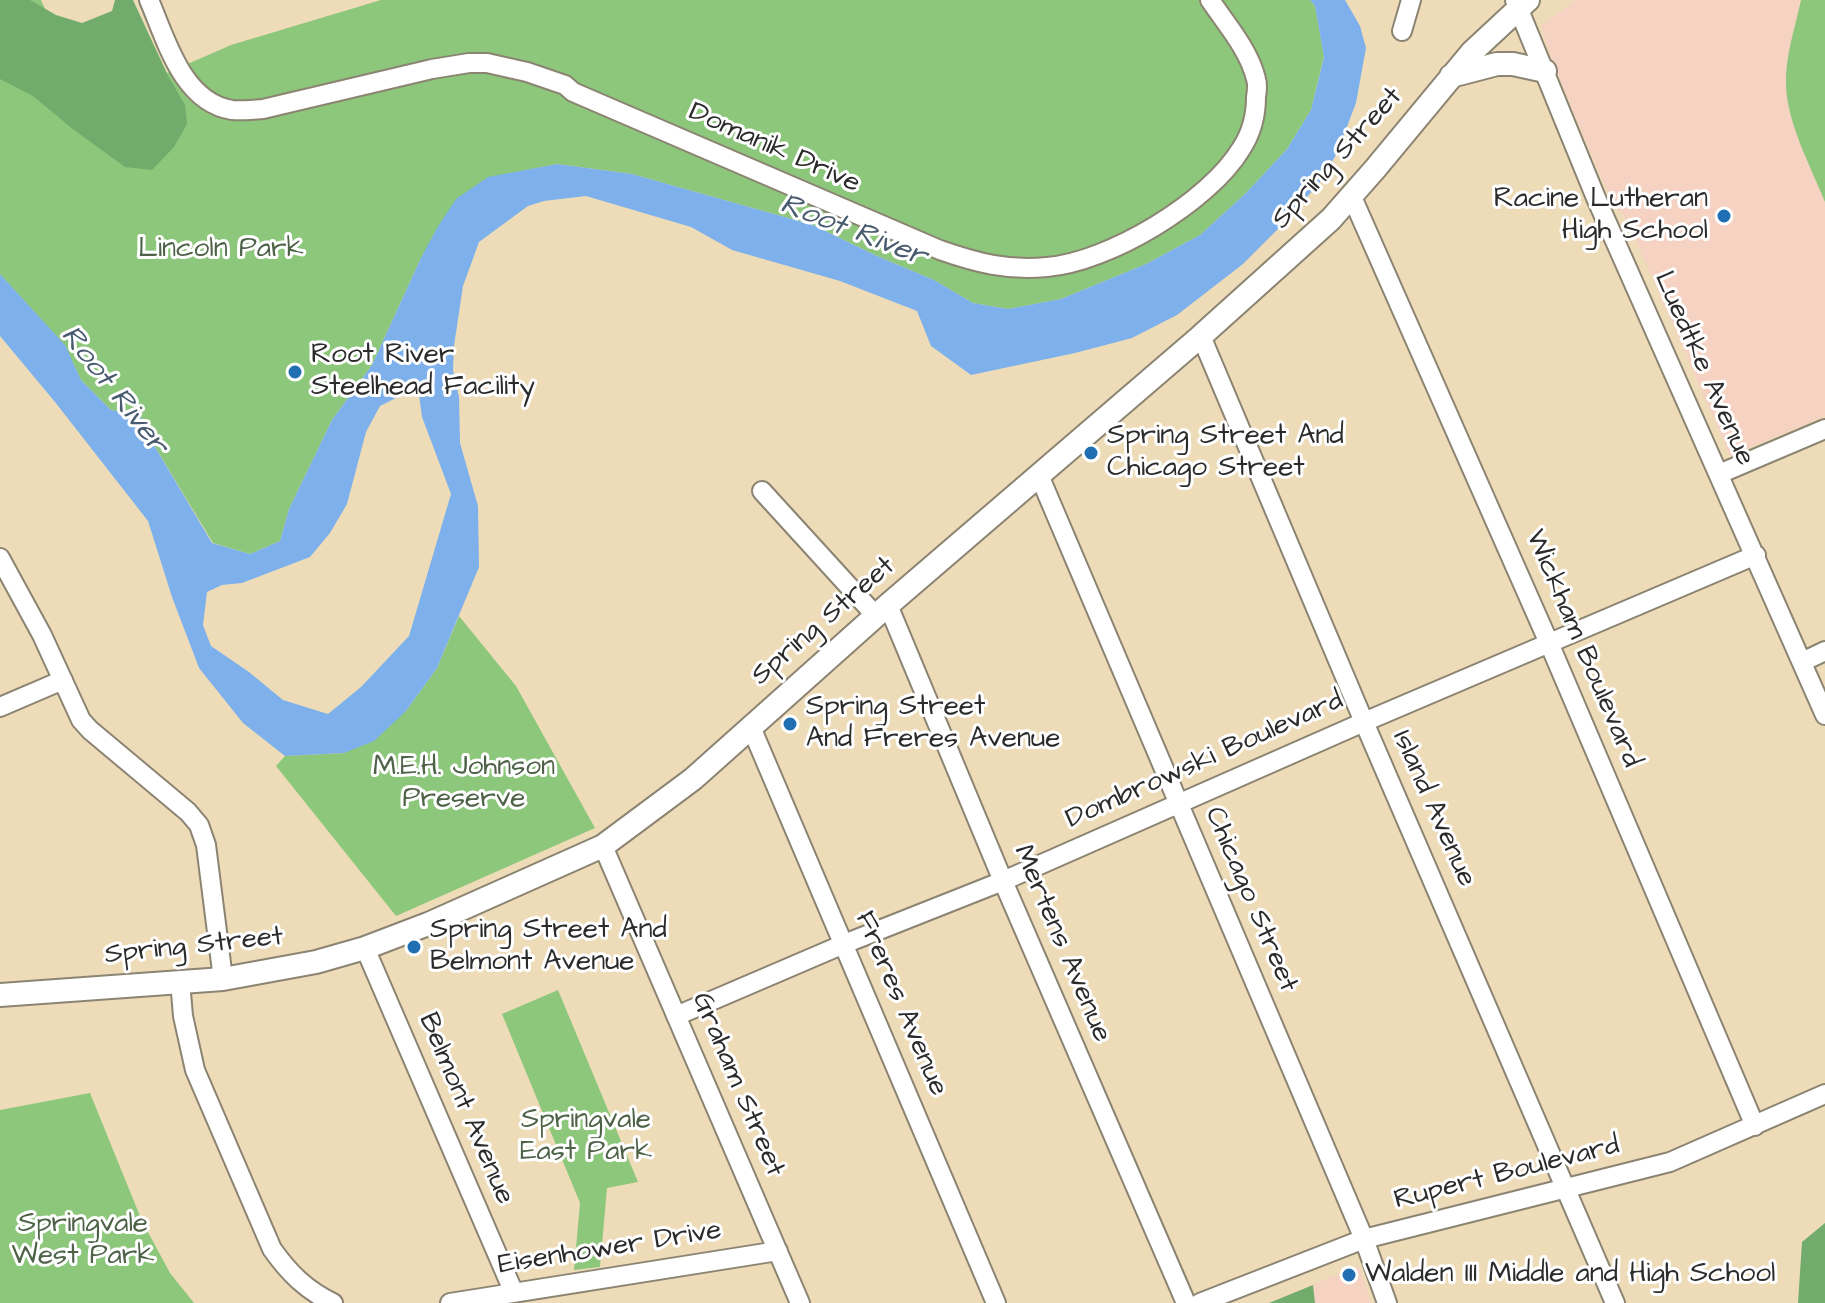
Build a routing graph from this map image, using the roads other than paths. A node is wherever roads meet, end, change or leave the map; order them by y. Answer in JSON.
{"nodes":[{"id":1,"x":1210,"y":0,"type":"edge"},
{"id":2,"x":1411,"y":0,"type":"edge"},
{"id":3,"x":151,"y":1,"type":"edge"},
{"id":4,"x":1521,"y":2,"type":"edge"},
{"id":5,"x":1402,"y":31,"type":"dead end"},
{"id":6,"x":1545,"y":71,"type":"junction"},
{"id":7,"x":1451,"y":76,"type":"junction"},
{"id":8,"x":1352,"y":197,"type":"junction"},
{"id":9,"x":1201,"y":336,"type":"junction"},
{"id":10,"x":1825,"y":429,"type":"edge"},
{"id":11,"x":1719,"y":474,"type":"junction"},
{"id":12,"x":1039,"y":475,"type":"junction"},
{"id":13,"x":762,"y":491,"type":"dead end"},
{"id":14,"x":1756,"y":555,"type":"junction"},
{"id":15,"x":0,"y":558,"type":"edge"},
{"id":16,"x":882,"y":610,"type":"junction"},
{"id":17,"x":1549,"y":643,"type":"junction"},
{"id":18,"x":1825,"y":651,"type":"edge"},
{"id":19,"x":1802,"y":662,"type":"junction"},
{"id":20,"x":63,"y":680,"type":"junction"},
{"id":21,"x":0,"y":707,"type":"edge"},
{"id":22,"x":1825,"y":715,"type":"edge"},
{"id":23,"x":1364,"y":722,"type":"junction"},
{"id":24,"x":751,"y":727,"type":"junction"},
{"id":25,"x":1179,"y":804,"type":"junction"},
{"id":26,"x":603,"y":846,"type":"junction"},
{"id":27,"x":1003,"y":881,"type":"junction"},
{"id":28,"x":844,"y":944,"type":"junction"},
{"id":29,"x":365,"y":948,"type":"junction"},
{"id":30,"x":223,"y":979,"type":"junction"},
{"id":31,"x":180,"y":981,"type":"junction"},
{"id":32,"x":0,"y":995,"type":"edge"},
{"id":33,"x":676,"y":1016,"type":"junction"},
{"id":34,"x":1825,"y":1094,"type":"edge"},
{"id":35,"x":1755,"y":1126,"type":"junction"},
{"id":36,"x":1567,"y":1187,"type":"junction"},
{"id":37,"x":1364,"y":1239,"type":"junction"},
{"id":38,"x":778,"y":1251,"type":"junction"},
{"id":39,"x":514,"y":1293,"type":"junction"},
{"id":40,"x":333,"y":1303,"type":"edge"},
{"id":41,"x":450,"y":1303,"type":"edge"},
{"id":42,"x":800,"y":1303,"type":"edge"},
{"id":43,"x":996,"y":1303,"type":"edge"},
{"id":44,"x":1186,"y":1303,"type":"edge"},
{"id":45,"x":1200,"y":1303,"type":"edge"},
{"id":46,"x":1387,"y":1303,"type":"edge"},
{"id":47,"x":1615,"y":1303,"type":"edge"}],
"edges":[{"from":1,"to":3,"type":"street","name":"Domanik Drive"},
{"from":2,"to":5,"type":"street"},
{"from":4,"to":6,"type":"street","name":"Luedtke Avenue"},
{"from":4,"to":7,"type":"main road","name":"Spring Street"},
{"from":6,"to":7,"type":"main road"},
{"from":6,"to":11,"type":"street","name":"Luedtke Avenue"},
{"from":7,"to":8,"type":"main road","name":"Spring Street"},
{"from":8,"to":9,"type":"main road","name":"Spring Street"},
{"from":8,"to":17,"type":"street","name":"Wickham Boulevard"},
{"from":9,"to":12,"type":"main road","name":"Spring Street"},
{"from":9,"to":23,"type":"street","name":"Island Avenue"},
{"from":10,"to":11,"type":"street"},
{"from":11,"to":14,"type":"street","name":"Luedtke Avenue"},
{"from":12,"to":16,"type":"main road","name":"Spring Street"},
{"from":12,"to":25,"type":"street","name":"Chicago Street"},
{"from":13,"to":16,"type":"street","name":"Mertens Avenue"},
{"from":14,"to":17,"type":"street","name":"Dombrowski Boulevard"},
{"from":14,"to":19,"type":"street","name":"Luedtke Avenue"},
{"from":15,"to":20,"type":"street"},
{"from":16,"to":24,"type":"main road","name":"Spring Street"},
{"from":16,"to":27,"type":"street","name":"Mertens Avenue"},
{"from":17,"to":23,"type":"street","name":"Dombrowski Boulevard"},
{"from":17,"to":35,"type":"street","name":"Wickham Boulevard"},
{"from":18,"to":19,"type":"street"},
{"from":19,"to":22,"type":"street","name":"Luedtke Avenue"},
{"from":20,"to":21,"type":"street"},
{"from":20,"to":30,"type":"street"},
{"from":23,"to":25,"type":"street","name":"Dombrowski Boulevard"},
{"from":23,"to":36,"type":"street","name":"Island Avenue"},
{"from":24,"to":26,"type":"main road","name":"Spring Street"},
{"from":24,"to":28,"type":"street","name":"Freres Avenue"},
{"from":25,"to":27,"type":"street","name":"Dombrowski Boulevard"},
{"from":25,"to":37,"type":"street","name":"Chicago Street"},
{"from":26,"to":29,"type":"main road","name":"Spring Street"},
{"from":26,"to":33,"type":"street","name":"Graham Street"},
{"from":27,"to":28,"type":"street","name":"Dombrowski Boulevard"},
{"from":27,"to":44,"type":"street","name":"Mertens Avenue"},
{"from":28,"to":33,"type":"street","name":"Dombrowski Boulevard"},
{"from":28,"to":43,"type":"street","name":"Freres Avenue"},
{"from":29,"to":30,"type":"main road","name":"Spring Street"},
{"from":29,"to":39,"type":"street","name":"Belmont Avenue"},
{"from":30,"to":31,"type":"main road","name":"Spring Street"},
{"from":31,"to":32,"type":"main road","name":"Spring Street"},
{"from":31,"to":40,"type":"street"},
{"from":33,"to":38,"type":"street","name":"Graham Street"},
{"from":34,"to":35,"type":"street","name":"Rupert Boulevard"},
{"from":35,"to":36,"type":"street","name":"Rupert Boulevard"},
{"from":36,"to":37,"type":"street","name":"Rupert Boulevard"},
{"from":36,"to":47,"type":"street","name":"Island Avenue"},
{"from":37,"to":45,"type":"street","name":"Rupert Boulevard"},
{"from":37,"to":46,"type":"street","name":"Chicago Street"},
{"from":38,"to":39,"type":"street","name":"Eisenhower Drive"},
{"from":38,"to":42,"type":"street","name":"Graham Street"},
{"from":39,"to":41,"type":"street","name":"Eisenhower Drive"}]}
